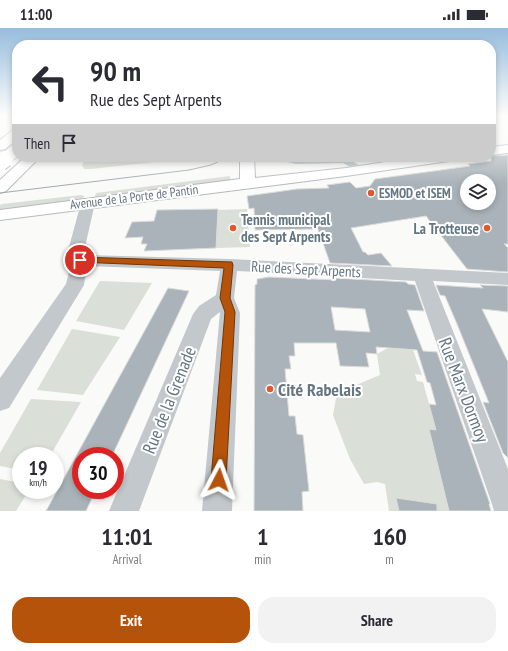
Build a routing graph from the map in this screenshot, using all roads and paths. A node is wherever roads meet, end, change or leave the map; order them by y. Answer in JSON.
{"nodes":[{"id":1,"x":10,"y":139,"type":"edge"},
{"id":2,"x":0,"y":146,"type":"edge"},
{"id":3,"x":0,"y":153,"type":"edge"},
{"id":4,"x":12,"y":153,"type":"edge"},
{"id":5,"x":12,"y":154,"type":"edge"},
{"id":6,"x":28,"y":162,"type":"edge"},
{"id":7,"x":348,"y":162,"type":"edge"},
{"id":8,"x":412,"y":162,"type":"edge"},
{"id":9,"x":0,"y":163,"type":"edge"},
{"id":10,"x":359,"y":169,"type":"junction"},
{"id":11,"x":248,"y":170,"type":"edge"},
{"id":12,"x":0,"y":188,"type":"edge"},
{"id":13,"x":90,"y":196,"type":"junction"},
{"id":14,"x":0,"y":200,"type":"edge"},
{"id":15,"x":0,"y":215,"type":"edge"},
{"id":16,"x":80,"y":260,"type":"junction"},
{"id":17,"x":229,"y":265,"type":"junction"},
{"id":18,"x":420,"y":274,"type":"junction"},
{"id":19,"x":508,"y":279,"type":"edge"},
{"id":20,"x":225,"y":298,"type":"junction"},
{"id":21,"x":0,"y":399,"type":"edge"},
{"id":22,"x":500,"y":467,"type":"edge"},
{"id":23,"x":508,"y":507,"type":"edge"},
{"id":24,"x":124,"y":511,"type":"edge"},
{"id":25,"x":217,"y":511,"type":"edge"}],
"edges":[{"from":1,"to":2,"type":"main road"},
{"from":3,"to":5,"type":"main road"},
{"from":4,"to":9,"type":"main road","bridge":true},
{"from":6,"to":12,"type":"main road"},
{"from":7,"to":10,"type":"street"},
{"from":8,"to":10,"type":"main road"},
{"from":10,"to":11,"type":"main road"},
{"from":10,"to":11,"type":"main road","name":"Avenue de la Porte de Pantin"},
{"from":11,"to":13,"type":"main road","name":"Avenue de la Porte de Pantin"},
{"from":13,"to":14,"type":"main road","name":"Avenue de la Porte de Pantin"},
{"from":13,"to":15,"type":"main road","name":"Avenue de la Porte de Pantin"},
{"from":13,"to":16,"type":"street"},
{"from":16,"to":17,"type":"street","name":"Rue des Sept Arpents"},
{"from":16,"to":21,"type":"street"},
{"from":17,"to":18,"type":"street","name":"Rue des Sept Arpents"},
{"from":17,"to":20,"type":"street"},
{"from":18,"to":19,"type":"street","name":"Rue des Sept Arpents"},
{"from":18,"to":22,"type":"street","name":"Rue Marx Dormoy"},
{"from":20,"to":24,"type":"street","name":"Rue de la Grenade"},
{"from":20,"to":25,"type":"street"},
{"from":22,"to":23,"type":"street","name":"Rue Marx Dormoy"}]}
